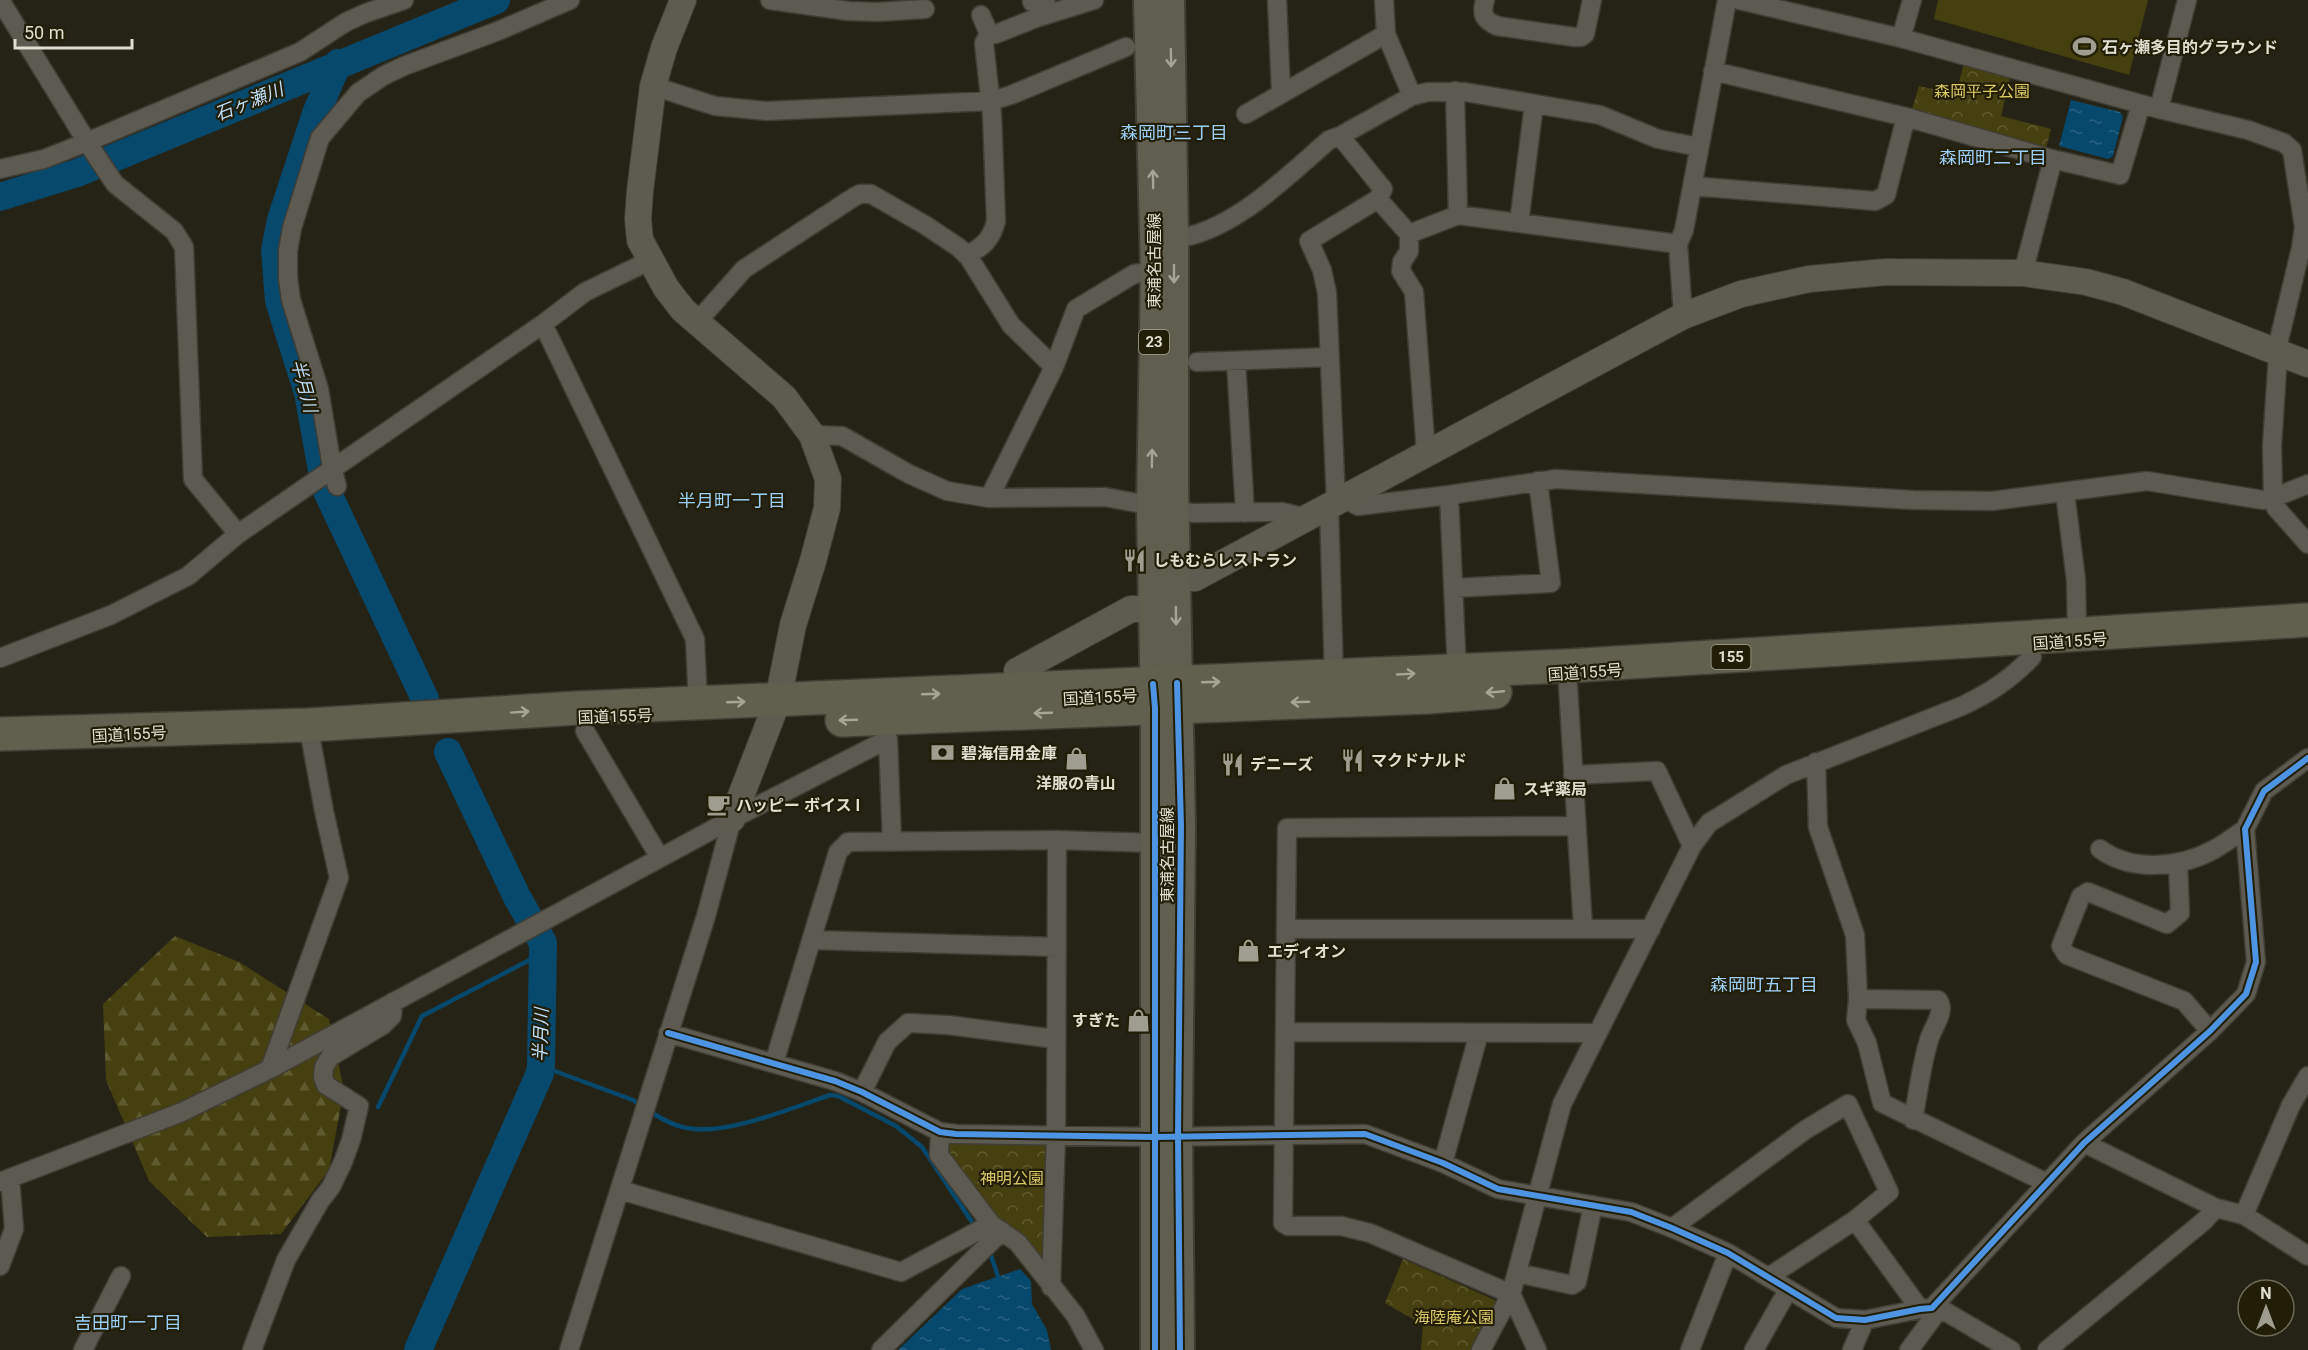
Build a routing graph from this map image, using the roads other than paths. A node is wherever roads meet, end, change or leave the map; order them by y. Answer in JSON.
{"nodes":[{"id":1,"x":0,"y":0,"type":"edge"},
{"id":2,"x":404,"y":0,"type":"edge"},
{"id":3,"x":570,"y":0,"type":"edge"},
{"id":4,"x":683,"y":0,"type":"edge"},
{"id":5,"x":770,"y":0,"type":"edge"},
{"id":6,"x":1094,"y":0,"type":"edge"},
{"id":7,"x":1148,"y":0,"type":"edge"},
{"id":8,"x":1170,"y":0,"type":"edge"},
{"id":9,"x":1277,"y":0,"type":"edge"},
{"id":10,"x":1384,"y":0,"type":"edge"},
{"id":11,"x":1485,"y":0,"type":"edge"},
{"id":12,"x":1592,"y":0,"type":"edge"},
{"id":13,"x":1727,"y":0,"type":"edge"},
{"id":14,"x":1739,"y":0,"type":"edge"},
{"id":15,"x":1912,"y":0,"type":"edge"},
{"id":16,"x":2187,"y":0,"type":"edge"},
{"id":17,"x":925,"y":9,"type":"dead end"},
{"id":18,"x":981,"y":15,"type":"dead end"},
{"id":19,"x":989,"y":34,"type":"junction"},
{"id":20,"x":1386,"y":34,"type":"junction"},
{"id":21,"x":1901,"y":38,"type":"junction"},
{"id":22,"x":1126,"y":47,"type":"dead end"},
{"id":23,"x":1713,"y":72,"type":"junction"},
{"id":24,"x":653,"y":86,"type":"junction"},
{"id":25,"x":1455,"y":91,"type":"junction"},
{"id":26,"x":1281,"y":92,"type":"junction"},
{"id":27,"x":1412,"y":96,"type":"junction"},
{"id":28,"x":991,"y":101,"type":"junction"},
{"id":29,"x":1533,"y":104,"type":"junction"},
{"id":30,"x":2141,"y":104,"type":"junction"},
{"id":31,"x":2158,"y":109,"type":"junction"},
{"id":32,"x":1246,"y":114,"type":"dead end"},
{"id":33,"x":1906,"y":117,"type":"junction"},
{"id":34,"x":1340,"y":136,"type":"junction"},
{"id":35,"x":88,"y":144,"type":"junction"},
{"id":36,"x":1699,"y":147,"type":"junction"},
{"id":37,"x":2053,"y":159,"type":"junction"},
{"id":38,"x":2302,"y":166,"type":"edge"},
{"id":39,"x":0,"y":169,"type":"edge"},
{"id":40,"x":1692,"y":186,"type":"junction"},
{"id":41,"x":1378,"y":199,"type":"junction"},
{"id":42,"x":1458,"y":215,"type":"junction"},
{"id":43,"x":1519,"y":223,"type":"junction"},
{"id":44,"x":1409,"y":234,"type":"junction"},
{"id":45,"x":1174,"y":239,"type":"junction"},
{"id":46,"x":1678,"y":244,"type":"junction"},
{"id":47,"x":966,"y":255,"type":"junction"},
{"id":48,"x":649,"y":261,"type":"junction"},
{"id":49,"x":1155,"y":271,"type":"junction"},
{"id":50,"x":2023,"y":273,"type":"junction"},
{"id":51,"x":1683,"y":316,"type":"junction"},
{"id":52,"x":697,"y":322,"type":"junction"},
{"id":53,"x":543,"y":324,"type":"junction"},
{"id":54,"x":2277,"y":352,"type":"junction"},
{"id":55,"x":1330,"y":357,"type":"junction"},
{"id":56,"x":1236,"y":361,"type":"junction"},
{"id":57,"x":1197,"y":362,"type":"dead end"},
{"id":58,"x":2308,"y":364,"type":"edge"},
{"id":59,"x":1054,"y":367,"type":"junction"},
{"id":60,"x":812,"y":435,"type":"junction"},
{"id":61,"x":1426,"y":453,"type":"junction"},
{"id":62,"x":329,"y":475,"type":"junction"},
{"id":63,"x":1538,"y":481,"type":"junction"},
{"id":64,"x":2308,"y":484,"type":"edge"},
{"id":65,"x":2065,"y":493,"type":"junction"},
{"id":66,"x":1449,"y":495,"type":"junction"},
{"id":67,"x":989,"y":498,"type":"junction"},
{"id":68,"x":2273,"y":498,"type":"junction"},
{"id":69,"x":1329,"y":506,"type":"junction"},
{"id":70,"x":1163,"y":508,"type":"junction"},
{"id":71,"x":1245,"y":513,"type":"junction"},
{"id":72,"x":238,"y":534,"type":"junction"},
{"id":73,"x":2308,"y":544,"type":"edge"},
{"id":74,"x":1176,"y":578,"type":"junction"},
{"id":75,"x":1454,"y":588,"type":"junction"},
{"id":76,"x":1152,"y":609,"type":"junction"},
{"id":77,"x":2308,"y":620,"type":"edge"},
{"id":78,"x":2077,"y":634,"type":"junction"},
{"id":79,"x":2308,"y":641,"type":"edge"},
{"id":80,"x":2032,"y":657,"type":"junction"},
{"id":81,"x":0,"y":658,"type":"edge"},
{"id":82,"x":1017,"y":671,"type":"dead end"},
{"id":83,"x":1458,"y":672,"type":"junction"},
{"id":84,"x":1334,"y":678,"type":"junction"},
{"id":85,"x":1568,"y":686,"type":"junction"},
{"id":86,"x":1166,"y":696,"type":"junction"},
{"id":87,"x":698,"y":704,"type":"junction"},
{"id":88,"x":773,"y":712,"type":"junction"},
{"id":89,"x":585,"y":731,"type":"junction"},
{"id":90,"x":0,"y":734,"type":"edge"},
{"id":91,"x":312,"y":740,"type":"junction"},
{"id":92,"x":0,"y":753,"type":"edge"},
{"id":93,"x":2308,"y":758,"type":"edge"},
{"id":94,"x":1816,"y":762,"type":"junction"},
{"id":95,"x":1573,"y":775,"type":"junction"},
{"id":96,"x":732,"y":819,"type":"junction"},
{"id":97,"x":1575,"y":826,"type":"junction"},
{"id":98,"x":2245,"y":829,"type":"junction"},
{"id":99,"x":1057,"y":840,"type":"junction"},
{"id":100,"x":892,"y":841,"type":"junction"},
{"id":101,"x":1154,"y":843,"type":"junction"},
{"id":102,"x":1692,"y":846,"type":"junction"},
{"id":103,"x":2100,"y":849,"type":"dead end"},
{"id":104,"x":660,"y":858,"type":"junction"},
{"id":105,"x":2178,"y":863,"type":"junction"},
{"id":106,"x":1583,"y":928,"type":"junction"},
{"id":107,"x":1286,"y":929,"type":"junction"},
{"id":108,"x":1651,"y":929,"type":"junction"},
{"id":109,"x":812,"y":940,"type":"junction"},
{"id":110,"x":1056,"y":946,"type":"junction"},
{"id":111,"x":1858,"y":999,"type":"junction"},
{"id":112,"x":393,"y":1002,"type":"junction"},
{"id":113,"x":2210,"y":1031,"type":"junction"},
{"id":114,"x":1285,"y":1032,"type":"junction"},
{"id":115,"x":1479,"y":1033,"type":"junction"},
{"id":116,"x":1598,"y":1033,"type":"junction"},
{"id":117,"x":668,"y":1034,"type":"junction"},
{"id":118,"x":1056,"y":1039,"type":"junction"},
{"id":119,"x":774,"y":1063,"type":"junction"},
{"id":120,"x":270,"y":1069,"type":"junction"},
{"id":121,"x":2308,"y":1076,"type":"edge"},
{"id":122,"x":862,"y":1092,"type":"junction"},
{"id":123,"x":1913,"y":1120,"type":"junction"},
{"id":124,"x":940,"y":1132,"type":"junction"},
{"id":125,"x":1056,"y":1136,"type":"junction"},
{"id":126,"x":1284,"y":1136,"type":"junction"},
{"id":127,"x":1167,"y":1137,"type":"junction"},
{"id":128,"x":2084,"y":1143,"type":"junction"},
{"id":129,"x":1443,"y":1163,"type":"junction"},
{"id":130,"x":5,"y":1180,"type":"edge"},
{"id":131,"x":2048,"y":1183,"type":"junction"},
{"id":132,"x":620,"y":1190,"type":"junction"},
{"id":133,"x":1538,"y":1195,"type":"junction"},
{"id":134,"x":1593,"y":1205,"type":"junction"},
{"id":135,"x":2216,"y":1208,"type":"junction"},
{"id":136,"x":2244,"y":1215,"type":"junction"},
{"id":137,"x":1855,"y":1220,"type":"junction"},
{"id":138,"x":997,"y":1228,"type":"junction"},
{"id":139,"x":1672,"y":1228,"type":"junction"},
{"id":140,"x":1728,"y":1253,"type":"junction"},
{"id":141,"x":2308,"y":1256,"type":"edge"},
{"id":142,"x":0,"y":1266,"type":"edge"},
{"id":143,"x":1517,"y":1272,"type":"junction"},
{"id":144,"x":121,"y":1276,"type":"dead end"},
{"id":145,"x":1770,"y":1276,"type":"junction"},
{"id":146,"x":1051,"y":1287,"type":"junction"},
{"id":147,"x":1788,"y":1290,"type":"junction"},
{"id":148,"x":1511,"y":1294,"type":"junction"},
{"id":149,"x":1932,"y":1308,"type":"junction"},
{"id":150,"x":1865,"y":1320,"type":"junction"},
{"id":151,"x":83,"y":1350,"type":"edge"},
{"id":152,"x":252,"y":1350,"type":"edge"},
{"id":153,"x":569,"y":1350,"type":"edge"},
{"id":154,"x":880,"y":1350,"type":"edge"},
{"id":155,"x":1094,"y":1350,"type":"edge"},
{"id":156,"x":1155,"y":1350,"type":"edge"},
{"id":157,"x":1179,"y":1350,"type":"edge"},
{"id":158,"x":1481,"y":1350,"type":"edge"},
{"id":159,"x":1536,"y":1350,"type":"edge"},
{"id":160,"x":1690,"y":1350,"type":"edge"},
{"id":161,"x":1754,"y":1350,"type":"edge"},
{"id":162,"x":1852,"y":1350,"type":"edge"},
{"id":163,"x":1909,"y":1350,"type":"edge"},
{"id":164,"x":2011,"y":1350,"type":"edge"},
{"id":165,"x":2047,"y":1350,"type":"edge"}],
"edges":[{"from":1,"to":35,"type":"street"},
{"from":2,"to":35,"type":"street"},
{"from":3,"to":62,"type":"street"},
{"from":4,"to":24,"type":"street"},
{"from":5,"to":17,"type":"street"},
{"from":6,"to":19,"type":"street"},
{"from":49,"to":7,"type":"main road","name":"東浦名古屋線","number":"23","one_way":true},
{"from":8,"to":45,"type":"main road","name":"東浦名古屋線","number":"23","one_way":true},
{"from":9,"to":26,"type":"street"},
{"from":10,"to":20,"type":"street"},
{"from":11,"to":12,"type":"street"},
{"from":13,"to":23,"type":"street"},
{"from":14,"to":21,"type":"street"},
{"from":15,"to":21,"type":"street"},
{"from":16,"to":31,"type":"street"},
{"from":18,"to":19,"type":"street"},
{"from":19,"to":28,"type":"street"},
{"from":20,"to":26,"type":"street"},
{"from":20,"to":27,"type":"street"},
{"from":21,"to":30,"type":"street"},
{"from":22,"to":28,"type":"street"},
{"from":23,"to":33,"type":"street"},
{"from":23,"to":36,"type":"street"},
{"from":24,"to":28,"type":"street"},
{"from":24,"to":48,"type":"street"},
{"from":25,"to":27,"type":"street"},
{"from":25,"to":29,"type":"street"},
{"from":25,"to":42,"type":"street"},
{"from":26,"to":32,"type":"street"},
{"from":27,"to":34,"type":"street"},
{"from":28,"to":47,"type":"street"},
{"from":29,"to":36,"type":"street"},
{"from":29,"to":43,"type":"street"},
{"from":30,"to":31,"type":"street"},
{"from":30,"to":37,"type":"street"},
{"from":31,"to":38,"type":"street"},
{"from":33,"to":37,"type":"street"},
{"from":33,"to":40,"type":"street"},
{"from":34,"to":41,"type":"street"},
{"from":34,"to":45,"type":"street"},
{"from":35,"to":39,"type":"street"},
{"from":35,"to":72,"type":"street"},
{"from":36,"to":40,"type":"street"},
{"from":37,"to":50,"type":"street"},
{"from":38,"to":54,"type":"street"},
{"from":40,"to":46,"type":"street"},
{"from":41,"to":44,"type":"street"},
{"from":41,"to":55,"type":"street"},
{"from":42,"to":43,"type":"street"},
{"from":42,"to":44,"type":"street"},
{"from":43,"to":46,"type":"street"},
{"from":44,"to":61,"type":"street"},
{"from":45,"to":70,"type":"main road","name":"東浦名古屋線","number":"23","one_way":true},
{"from":46,"to":51,"type":"street"},
{"from":47,"to":52,"type":"street"},
{"from":47,"to":59,"type":"street"},
{"from":48,"to":52,"type":"street"},
{"from":48,"to":53,"type":"street"},
{"from":49,"to":59,"type":"street"},
{"from":70,"to":49,"type":"main road","name":"東浦名古屋線","number":"23","one_way":true},
{"from":50,"to":51,"type":"street"},
{"from":50,"to":54,"type":"street"},
{"from":51,"to":61,"type":"street"},
{"from":52,"to":60,"type":"street"},
{"from":53,"to":62,"type":"street"},
{"from":53,"to":87,"type":"street"},
{"from":54,"to":58,"type":"street"},
{"from":54,"to":68,"type":"street"},
{"from":55,"to":56,"type":"street"},
{"from":55,"to":69,"type":"street"},
{"from":56,"to":57,"type":"street"},
{"from":56,"to":71,"type":"street"},
{"from":59,"to":67,"type":"street"},
{"from":60,"to":67,"type":"street"},
{"from":60,"to":88,"type":"street"},
{"from":61,"to":69,"type":"street"},
{"from":62,"to":72,"type":"street"},
{"from":63,"to":65,"type":"street"},
{"from":63,"to":66,"type":"street"},
{"from":63,"to":75,"type":"street"},
{"from":64,"to":68,"type":"street"},
{"from":65,"to":68,"type":"street"},
{"from":65,"to":78,"type":"street"},
{"from":66,"to":69,"type":"street"},
{"from":66,"to":75,"type":"street"},
{"from":67,"to":70,"type":"street"},
{"from":68,"to":73,"type":"street"},
{"from":69,"to":71,"type":"street"},
{"from":69,"to":74,"type":"street"},
{"from":69,"to":84,"type":"street"},
{"from":70,"to":71,"type":"street"},
{"from":70,"to":74,"type":"main road","name":"東浦名古屋線","number":"23"},
{"from":70,"to":76,"type":"main road","name":"東浦名古屋線","number":"23"},
{"from":72,"to":81,"type":"street"},
{"from":74,"to":86,"type":"main road","name":"東浦名古屋線","number":"23","one_way":true},
{"from":75,"to":83,"type":"street"},
{"from":76,"to":82,"type":"street"},
{"from":76,"to":86,"type":"main road","name":"東浦名古屋線","number":"23"},
{"from":77,"to":78,"type":"highway","name":"国道155号","number":"155"},
{"from":78,"to":83,"type":"highway","name":"国道155号","number":"155"},
{"from":79,"to":80,"type":"highway","name":"国道155号","number":"155"},
{"from":80,"to":85,"type":"highway","name":"国道155号","number":"155"},
{"from":80,"to":94,"type":"street"},
{"from":84,"to":83,"type":"highway","name":"国道155号","number":"155","one_way":true},
{"from":86,"to":84,"type":"highway","name":"国道155号","number":"155","one_way":true},
{"from":85,"to":86,"type":"highway","name":"国道155号","number":"155","one_way":true},
{"from":85,"to":95,"type":"street"},
{"from":86,"to":88,"type":"highway","name":"国道155号","number":"155"},
{"from":86,"to":101,"type":"main road","name":"東浦名古屋線","number":"23"},
{"from":86,"to":127,"type":"main road","name":"東浦名古屋線","number":"23"},
{"from":87,"to":88,"type":"highway","name":"国道155号","number":"155","one_way":true},
{"from":90,"to":87,"type":"highway","name":"国道155号","number":"155","one_way":true},
{"from":88,"to":89,"type":"highway","name":"国道155号","number":"155"},
{"from":88,"to":96,"type":"street"},
{"from":89,"to":91,"type":"highway","name":"国道155号","number":"155"},
{"from":89,"to":104,"type":"street"},
{"from":91,"to":92,"type":"highway","name":"国道155号","number":"155"},
{"from":91,"to":120,"type":"street"},
{"from":93,"to":98,"type":"street"},
{"from":94,"to":102,"type":"street"},
{"from":94,"to":111,"type":"street"},
{"from":95,"to":97,"type":"street"},
{"from":95,"to":102,"type":"street"},
{"from":96,"to":100,"type":"street"},
{"from":96,"to":104,"type":"street"},
{"from":96,"to":117,"type":"street"},
{"from":97,"to":106,"type":"street"},
{"from":97,"to":107,"type":"street"},
{"from":98,"to":105,"type":"street"},
{"from":98,"to":113,"type":"street"},
{"from":99,"to":100,"type":"street"},
{"from":99,"to":101,"type":"street"},
{"from":99,"to":110,"type":"street"},
{"from":100,"to":109,"type":"street"},
{"from":101,"to":127,"type":"main road","name":"東浦名古屋線","number":"23"},
{"from":102,"to":108,"type":"street"},
{"from":103,"to":105,"type":"street"},
{"from":104,"to":112,"type":"street"},
{"from":105,"to":113,"type":"street"},
{"from":106,"to":107,"type":"street"},
{"from":106,"to":108,"type":"street"},
{"from":107,"to":114,"type":"street"},
{"from":108,"to":116,"type":"street"},
{"from":109,"to":110,"type":"street"},
{"from":109,"to":119,"type":"street"},
{"from":110,"to":118,"type":"street"},
{"from":111,"to":123,"type":"street"},
{"from":111,"to":123,"type":"street"},
{"from":112,"to":120,"type":"street"},
{"from":112,"to":152,"type":"street"},
{"from":113,"to":128,"type":"street"},
{"from":114,"to":115,"type":"street"},
{"from":114,"to":126,"type":"street"},
{"from":115,"to":116,"type":"street"},
{"from":115,"to":129,"type":"street"},
{"from":116,"to":133,"type":"street"},
{"from":117,"to":119,"type":"street"},
{"from":117,"to":132,"type":"street"},
{"from":118,"to":122,"type":"street"},
{"from":118,"to":125,"type":"street"},
{"from":119,"to":122,"type":"street"},
{"from":120,"to":130,"type":"street"},
{"from":121,"to":136,"type":"street"},
{"from":122,"to":124,"type":"street"},
{"from":123,"to":131,"type":"street"},
{"from":124,"to":125,"type":"street"},
{"from":124,"to":138,"type":"street"},
{"from":125,"to":127,"type":"street"},
{"from":125,"to":146,"type":"street"},
{"from":126,"to":127,"type":"street"},
{"from":126,"to":129,"type":"street"},
{"from":126,"to":148,"type":"street"},
{"from":127,"to":156,"type":"main road","name":"東浦名古屋線","number":"23"},
{"from":127,"to":157,"type":"main road","name":"東浦名古屋線","number":"23"},
{"from":128,"to":131,"type":"street"},
{"from":128,"to":135,"type":"street"},
{"from":129,"to":133,"type":"street"},
{"from":130,"to":142,"type":"street"},
{"from":131,"to":149,"type":"street"},
{"from":132,"to":138,"type":"street"},
{"from":132,"to":153,"type":"street"},
{"from":133,"to":134,"type":"street"},
{"from":133,"to":143,"type":"street"},
{"from":134,"to":139,"type":"street"},
{"from":134,"to":143,"type":"street"},
{"from":135,"to":136,"type":"street"},
{"from":135,"to":165,"type":"street"},
{"from":136,"to":141,"type":"street"},
{"from":137,"to":139,"type":"street"},
{"from":137,"to":145,"type":"street"},
{"from":137,"to":149,"type":"street"},
{"from":138,"to":146,"type":"street"},
{"from":138,"to":154,"type":"street"},
{"from":139,"to":140,"type":"street"},
{"from":140,"to":145,"type":"street"},
{"from":140,"to":160,"type":"street"},
{"from":143,"to":148,"type":"street"},
{"from":144,"to":151,"type":"street"},
{"from":145,"to":147,"type":"street"},
{"from":146,"to":155,"type":"street"},
{"from":147,"to":150,"type":"street"},
{"from":147,"to":161,"type":"street"},
{"from":148,"to":158,"type":"street"},
{"from":148,"to":159,"type":"street"},
{"from":149,"to":150,"type":"street"},
{"from":149,"to":163,"type":"street"},
{"from":149,"to":164,"type":"street"},
{"from":150,"to":162,"type":"street"}]}
